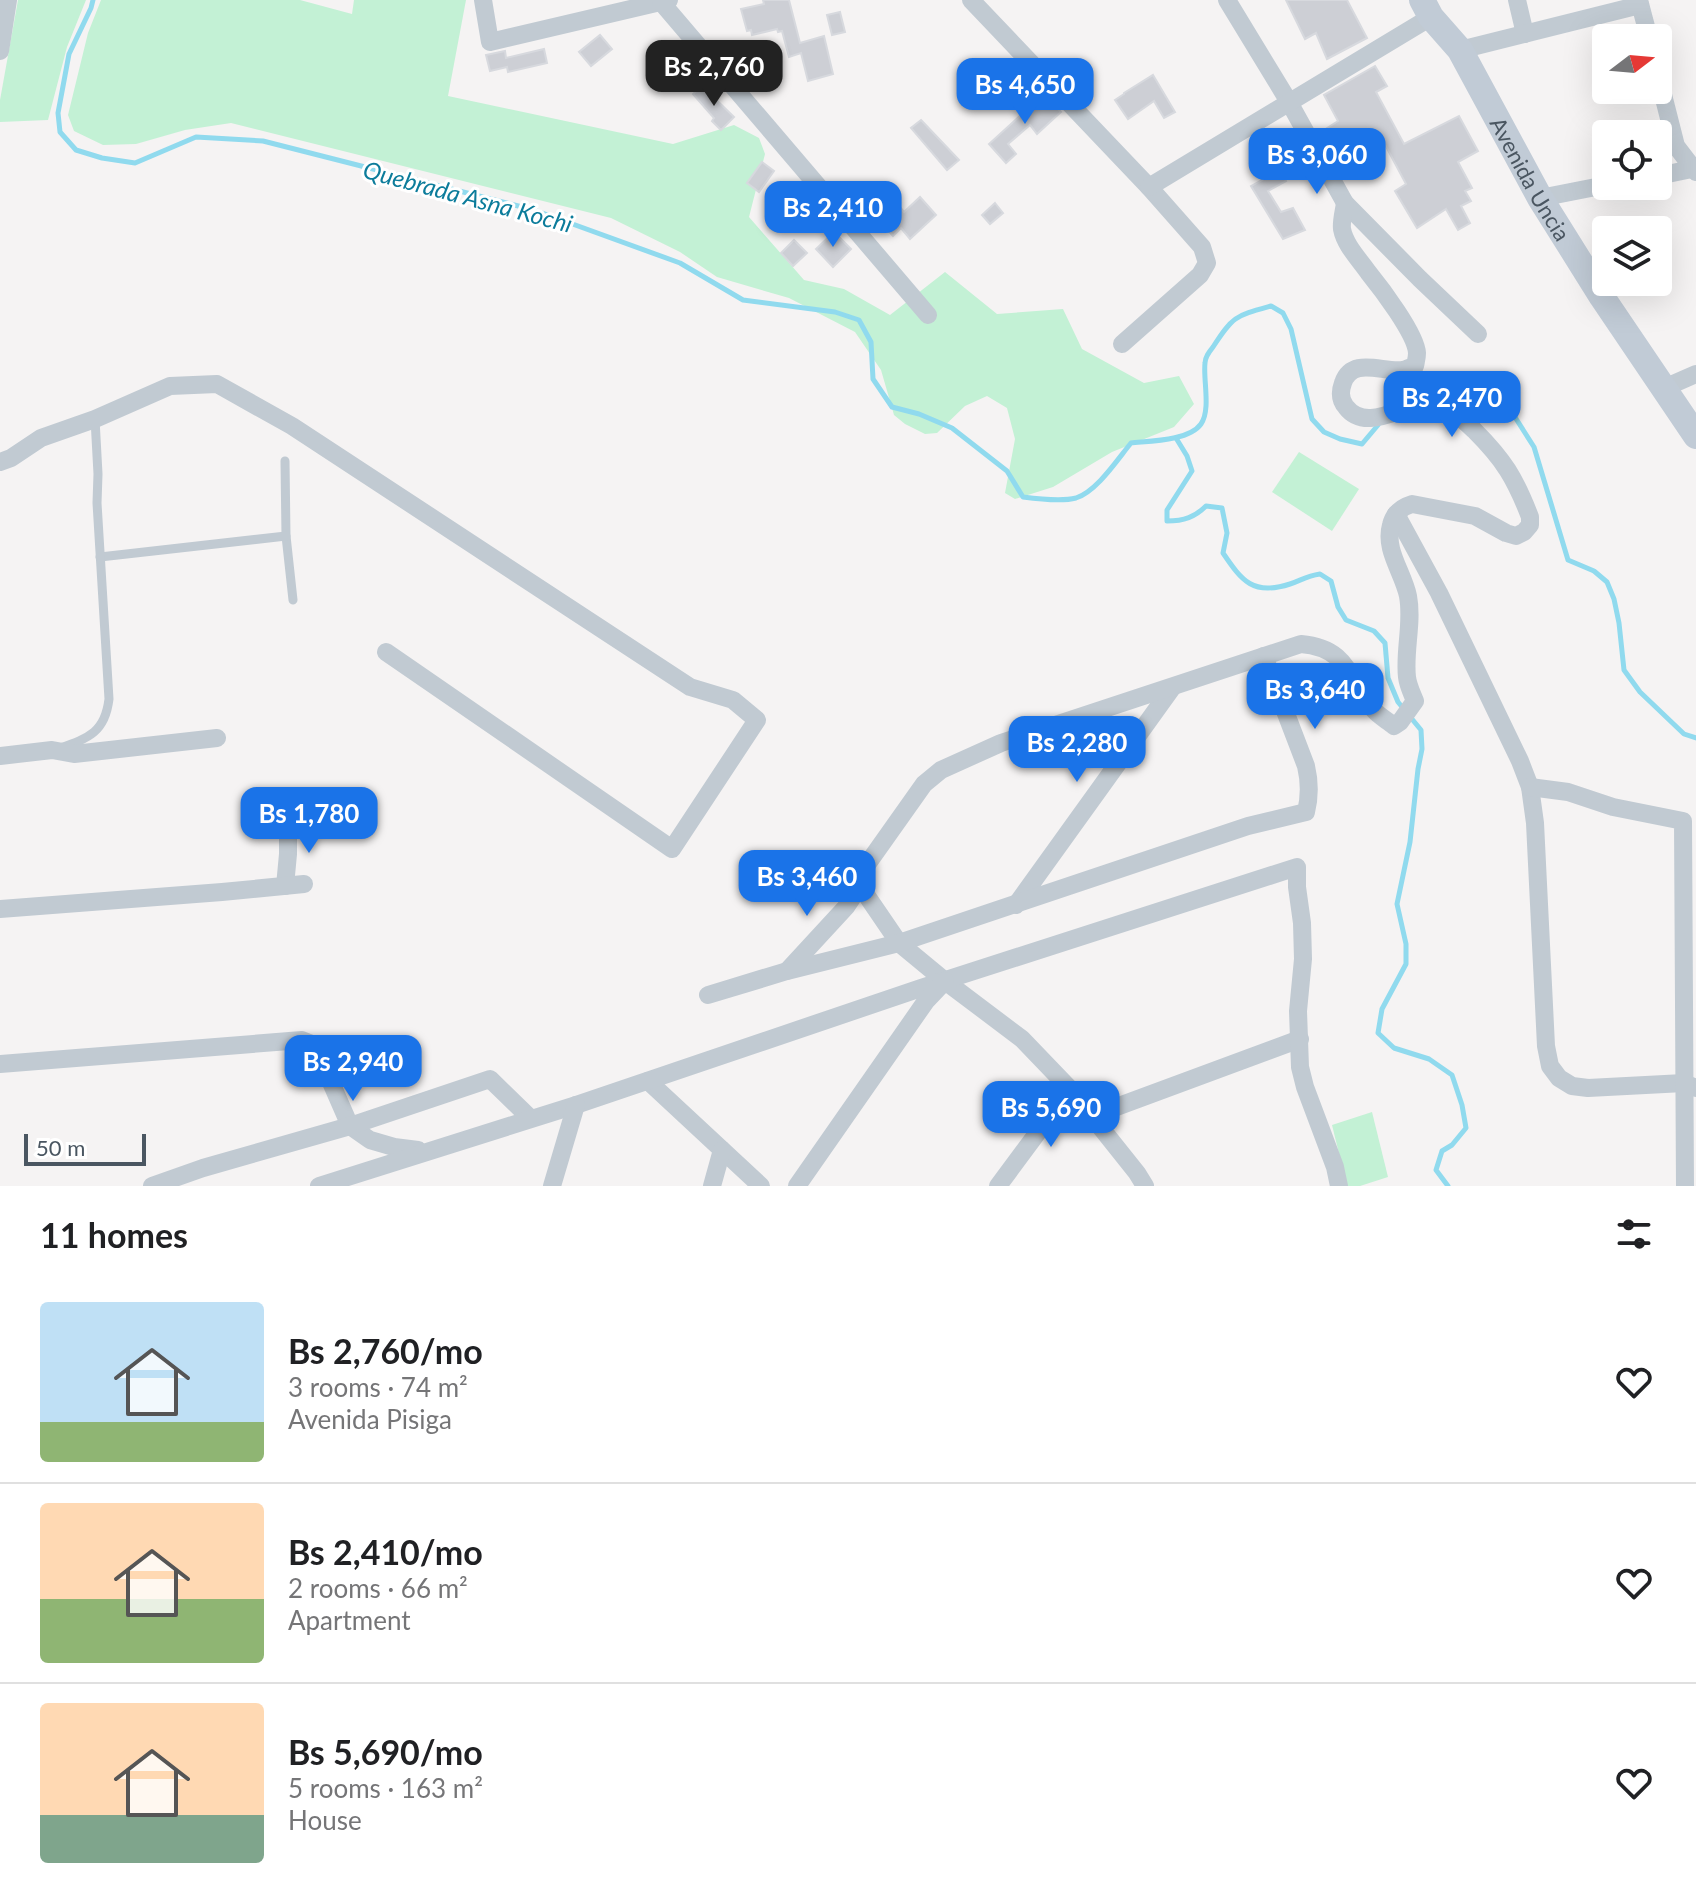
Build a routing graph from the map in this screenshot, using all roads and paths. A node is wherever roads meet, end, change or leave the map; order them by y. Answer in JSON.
{"nodes":[{"id":1,"x":8,"y":0,"type":"edge"},
{"id":2,"x":971,"y":0,"type":"edge"},
{"id":3,"x":1227,"y":0,"type":"edge"},
{"id":4,"x":1517,"y":0,"type":"edge"},
{"id":5,"x":488,"y":1,"type":"edge"},
{"id":6,"x":665,"y":1,"type":"edge"},
{"id":7,"x":1640,"y":2,"type":"edge"},
{"id":8,"x":1426,"y":9,"type":"edge"},
{"id":9,"x":1646,"y":24,"type":"edge"},
{"id":10,"x":1525,"y":34,"type":"junction"},
{"id":11,"x":1460,"y":50,"type":"junction"},
{"id":12,"x":0,"y":51,"type":"edge"},
{"id":13,"x":1289,"y":102,"type":"junction"},
{"id":14,"x":1665,"y":104,"type":"edge"},
{"id":15,"x":1695,"y":170,"type":"edge"},
{"id":16,"x":1672,"y":174,"type":"edge"},
{"id":17,"x":1149,"y":187,"type":"junction"},
{"id":18,"x":1592,"y":188,"type":"edge"},
{"id":19,"x":1540,"y":198,"type":"junction"},
{"id":20,"x":1345,"y":203,"type":"junction"},
{"id":21,"x":928,"y":315,"type":"dead end"},
{"id":22,"x":1478,"y":334,"type":"dead end"},
{"id":23,"x":1122,"y":344,"type":"dead end"},
{"id":24,"x":1696,"y":374,"type":"edge"},
{"id":25,"x":1664,"y":388,"type":"junction"},
{"id":26,"x":95,"y":419,"type":"junction"},
{"id":27,"x":1696,"y":436,"type":"edge"},
{"id":28,"x":285,"y":461,"type":"dead end"},
{"id":29,"x":0,"y":462,"type":"edge"},
{"id":30,"x":1396,"y":514,"type":"junction"},
{"id":31,"x":286,"y":536,"type":"junction"},
{"id":32,"x":100,"y":557,"type":"junction"},
{"id":33,"x":293,"y":600,"type":"dead end"},
{"id":34,"x":386,"y":652,"type":"dead end"},
{"id":35,"x":1264,"y":656,"type":"junction"},
{"id":36,"x":1172,"y":688,"type":"junction"},
{"id":37,"x":217,"y":738,"type":"dead end"},
{"id":38,"x":52,"y":750,"type":"junction"},
{"id":39,"x":0,"y":756,"type":"edge"},
{"id":40,"x":1530,"y":787,"type":"junction"},
{"id":41,"x":288,"y":823,"type":"dead end"},
{"id":42,"x":856,"y":880,"type":"junction"},
{"id":43,"x":1016,"y":905,"type":"junction"},
{"id":44,"x":0,"y":909,"type":"edge"},
{"id":45,"x":1690,"y":913,"type":"edge"},
{"id":46,"x":899,"y":943,"type":"junction"},
{"id":47,"x":787,"y":971,"type":"junction"},
{"id":48,"x":945,"y":981,"type":"junction"},
{"id":49,"x":708,"y":995,"type":"dead end"},
{"id":50,"x":1300,"y":1039,"type":"junction"},
{"id":51,"x":0,"y":1064,"type":"edge"},
{"id":52,"x":648,"y":1081,"type":"junction"},
{"id":53,"x":1690,"y":1086,"type":"edge"},
{"id":54,"x":1070,"y":1089,"type":"junction"},
{"id":55,"x":576,"y":1105,"type":"junction"},
{"id":56,"x":1092,"y":1116,"type":"junction"},
{"id":57,"x":530,"y":1118,"type":"junction"},
{"id":58,"x":350,"y":1126,"type":"junction"},
{"id":59,"x":722,"y":1150,"type":"junction"},
{"id":60,"x":424,"y":1151,"type":"junction"},
{"id":61,"x":152,"y":1186,"type":"edge"},
{"id":62,"x":319,"y":1186,"type":"edge"},
{"id":63,"x":552,"y":1186,"type":"edge"},
{"id":64,"x":712,"y":1186,"type":"edge"},
{"id":65,"x":761,"y":1186,"type":"edge"},
{"id":66,"x":797,"y":1186,"type":"edge"},
{"id":67,"x":998,"y":1186,"type":"edge"},
{"id":68,"x":1145,"y":1186,"type":"edge"},
{"id":69,"x":1339,"y":1186,"type":"edge"},
{"id":70,"x":1685,"y":1186,"type":"edge"}],
"edges":[{"from":1,"to":12,"type":"street"},
{"from":2,"to":17,"type":"street"},
{"from":3,"to":13,"type":"street"},
{"from":4,"to":10,"type":"street"},
{"from":5,"to":6,"type":"street"},
{"from":6,"to":21,"type":"street"},
{"from":7,"to":9,"type":"street"},
{"from":7,"to":10,"type":"street"},
{"from":8,"to":11,"type":"street","name":"Avenida Uncia"},
{"from":8,"to":13,"type":"street"},
{"from":10,"to":11,"type":"street"},
{"from":11,"to":19,"type":"street","name":"Avenida Uncia"},
{"from":13,"to":17,"type":"street"},
{"from":13,"to":20,"type":"street"},
{"from":14,"to":15,"type":"street"},
{"from":15,"to":16,"type":"street"},
{"from":17,"to":23,"type":"street"},
{"from":18,"to":19,"type":"street"},
{"from":19,"to":25,"type":"street","name":"Avenida Uncia"},
{"from":20,"to":22,"type":"street"},
{"from":20,"to":30,"type":"street"},
{"from":24,"to":25,"type":"street"},
{"from":25,"to":27,"type":"street","name":"Avenida Uncia"},
{"from":26,"to":29,"type":"street"},
{"from":26,"to":32,"type":"lane"},
{"from":26,"to":34,"type":"street"},
{"from":28,"to":31,"type":"lane"},
{"from":30,"to":35,"type":"street"},
{"from":30,"to":40,"type":"street"},
{"from":31,"to":32,"type":"lane"},
{"from":31,"to":33,"type":"lane"},
{"from":32,"to":38,"type":"lane"},
{"from":35,"to":36,"type":"street"},
{"from":35,"to":43,"type":"street"},
{"from":36,"to":42,"type":"street"},
{"from":36,"to":43,"type":"street"},
{"from":37,"to":38,"type":"street"},
{"from":38,"to":39,"type":"street"},
{"from":40,"to":45,"type":"street"},
{"from":40,"to":53,"type":"street"},
{"from":41,"to":44,"type":"street"},
{"from":42,"to":46,"type":"street"},
{"from":42,"to":47,"type":"street"},
{"from":43,"to":46,"type":"street"},
{"from":45,"to":53,"type":"street"},
{"from":46,"to":47,"type":"street"},
{"from":46,"to":48,"type":"street"},
{"from":47,"to":49,"type":"street"},
{"from":48,"to":50,"type":"street"},
{"from":48,"to":52,"type":"street"},
{"from":48,"to":54,"type":"street"},
{"from":48,"to":66,"type":"street"},
{"from":50,"to":56,"type":"street"},
{"from":50,"to":69,"type":"street"},
{"from":51,"to":58,"type":"street"},
{"from":52,"to":55,"type":"street"},
{"from":52,"to":59,"type":"street"},
{"from":53,"to":70,"type":"street"},
{"from":54,"to":56,"type":"street"},
{"from":54,"to":67,"type":"street"},
{"from":55,"to":57,"type":"street"},
{"from":55,"to":63,"type":"street"},
{"from":56,"to":68,"type":"street"},
{"from":57,"to":58,"type":"street"},
{"from":57,"to":60,"type":"street"},
{"from":58,"to":60,"type":"street"},
{"from":58,"to":61,"type":"street"},
{"from":59,"to":64,"type":"street"},
{"from":59,"to":65,"type":"street"},
{"from":60,"to":62,"type":"street"}]}
